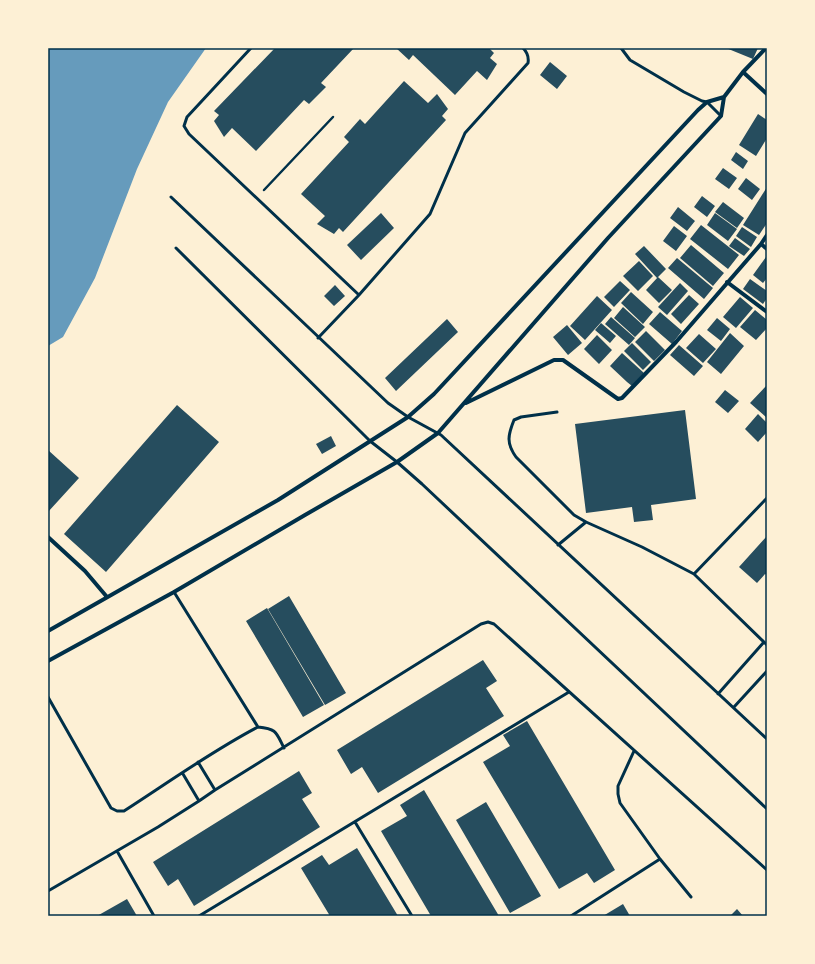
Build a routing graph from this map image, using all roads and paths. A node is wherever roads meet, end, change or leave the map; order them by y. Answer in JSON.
{"nodes":[{"id":1,"x":251,"y":48,"type":"edge"},
{"id":2,"x":523,"y":48,"type":"edge"},
{"id":3,"x":621,"y":48,"type":"edge"},
{"id":4,"x":766,"y":48,"type":"edge"},
{"id":5,"x":743,"y":72,"type":"junction"},
{"id":6,"x":767,"y":94,"type":"edge"},
{"id":7,"x":724,"y":97,"type":"junction"},
{"id":8,"x":707,"y":102,"type":"junction"},
{"id":9,"x":721,"y":116,"type":"junction"},
{"id":10,"x":333,"y":117,"type":"dead end"},
{"id":11,"x":171,"y":197,"type":"dead end"},
{"id":12,"x":257,"y":198,"type":"junction"},
{"id":13,"x":767,"y":235,"type":"edge"},
{"id":14,"x":761,"y":244,"type":"junction"},
{"id":15,"x":176,"y":248,"type":"dead end"},
{"id":16,"x":767,"y":249,"type":"edge"},
{"id":17,"x":727,"y":282,"type":"junction"},
{"id":18,"x":359,"y":295,"type":"junction"},
{"id":19,"x":767,"y":312,"type":"edge"},
{"id":20,"x":318,"y":338,"type":"junction"},
{"id":21,"x":464,"y":403,"type":"junction"},
{"id":22,"x":557,"y":412,"type":"dead end"},
{"id":23,"x":408,"y":417,"type":"junction"},
{"id":24,"x":438,"y":433,"type":"junction"},
{"id":25,"x":370,"y":441,"type":"junction"},
{"id":26,"x":397,"y":462,"type":"junction"},
{"id":27,"x":767,"y":498,"type":"edge"},
{"id":28,"x":586,"y":522,"type":"junction"},
{"id":29,"x":48,"y":537,"type":"edge"},
{"id":30,"x":558,"y":545,"type":"junction"},
{"id":31,"x":694,"y":574,"type":"junction"},
{"id":32,"x":174,"y":592,"type":"junction"},
{"id":33,"x":107,"y":597,"type":"junction"},
{"id":34,"x":48,"y":631,"type":"edge"},
{"id":35,"x":766,"y":643,"type":"edge"},
{"id":36,"x":48,"y":661,"type":"edge"},
{"id":37,"x":767,"y":670,"type":"edge"},
{"id":38,"x":569,"y":692,"type":"junction"},
{"id":39,"x":718,"y":694,"type":"junction"},
{"id":40,"x":48,"y":697,"type":"edge"},
{"id":41,"x":734,"y":707,"type":"junction"},
{"id":42,"x":258,"y":727,"type":"junction"},
{"id":43,"x":767,"y":739,"type":"edge"},
{"id":44,"x":284,"y":748,"type":"junction"},
{"id":45,"x":634,"y":751,"type":"junction"},
{"id":46,"x":198,"y":762,"type":"junction"},
{"id":47,"x":182,"y":774,"type":"junction"},
{"id":48,"x":215,"y":790,"type":"junction"},
{"id":49,"x":199,"y":800,"type":"junction"},
{"id":50,"x":767,"y":809,"type":"edge"},
{"id":51,"x":355,"y":822,"type":"junction"},
{"id":52,"x":117,"y":851,"type":"junction"},
{"id":53,"x":660,"y":858,"type":"junction"},
{"id":54,"x":767,"y":870,"type":"edge"},
{"id":55,"x":48,"y":891,"type":"edge"},
{"id":56,"x":691,"y":897,"type":"dead end"},
{"id":57,"x":154,"y":916,"type":"edge"},
{"id":58,"x":199,"y":916,"type":"edge"},
{"id":59,"x":412,"y":916,"type":"edge"},
{"id":60,"x":571,"y":916,"type":"edge"}],
"edges":[{"from":1,"to":12,"type":"lane"},
{"from":2,"to":18,"type":"lane"},
{"from":3,"to":8,"type":"lane"},
{"from":4,"to":5,"type":"street"},
{"from":5,"to":6,"type":"street"},
{"from":5,"to":7,"type":"street"},
{"from":7,"to":8,"type":"street"},
{"from":7,"to":9,"type":"street"},
{"from":8,"to":9,"type":"lane"},
{"from":8,"to":23,"type":"street"},
{"from":9,"to":21,"type":"street"},
{"from":10,"to":12,"type":"path"},
{"from":11,"to":20,"type":"lane"},
{"from":12,"to":18,"type":"lane"},
{"from":13,"to":14,"type":"street"},
{"from":14,"to":16,"type":"street"},
{"from":14,"to":17,"type":"street"},
{"from":15,"to":25,"type":"lane"},
{"from":17,"to":19,"type":"street"},
{"from":17,"to":21,"type":"street"},
{"from":18,"to":20,"type":"lane"},
{"from":20,"to":23,"type":"lane"},
{"from":21,"to":24,"type":"street"},
{"from":22,"to":28,"type":"lane"},
{"from":23,"to":24,"type":"lane"},
{"from":23,"to":25,"type":"street"},
{"from":24,"to":26,"type":"street"},
{"from":24,"to":30,"type":"lane"},
{"from":25,"to":26,"type":"lane"},
{"from":25,"to":33,"type":"street"},
{"from":26,"to":32,"type":"street"},
{"from":26,"to":50,"type":"lane"},
{"from":27,"to":31,"type":"lane"},
{"from":28,"to":30,"type":"lane"},
{"from":28,"to":31,"type":"lane"},
{"from":29,"to":33,"type":"street"},
{"from":30,"to":39,"type":"lane"},
{"from":31,"to":35,"type":"lane"},
{"from":32,"to":36,"type":"street"},
{"from":32,"to":42,"type":"lane"},
{"from":33,"to":34,"type":"street"},
{"from":35,"to":39,"type":"lane"},
{"from":37,"to":41,"type":"lane"},
{"from":38,"to":44,"type":"lane"},
{"from":38,"to":45,"type":"lane"},
{"from":38,"to":51,"type":"lane"},
{"from":39,"to":41,"type":"lane"},
{"from":40,"to":47,"type":"lane"},
{"from":41,"to":43,"type":"lane"},
{"from":42,"to":44,"type":"lane"},
{"from":42,"to":46,"type":"lane"},
{"from":44,"to":48,"type":"lane"},
{"from":45,"to":53,"type":"lane"},
{"from":45,"to":54,"type":"lane"},
{"from":46,"to":47,"type":"lane"},
{"from":46,"to":48,"type":"lane"},
{"from":47,"to":49,"type":"lane"},
{"from":48,"to":49,"type":"lane"},
{"from":49,"to":52,"type":"lane"},
{"from":51,"to":58,"type":"lane"},
{"from":51,"to":59,"type":"lane"},
{"from":52,"to":55,"type":"lane"},
{"from":52,"to":57,"type":"lane"},
{"from":53,"to":56,"type":"lane"},
{"from":53,"to":60,"type":"lane"}]}
